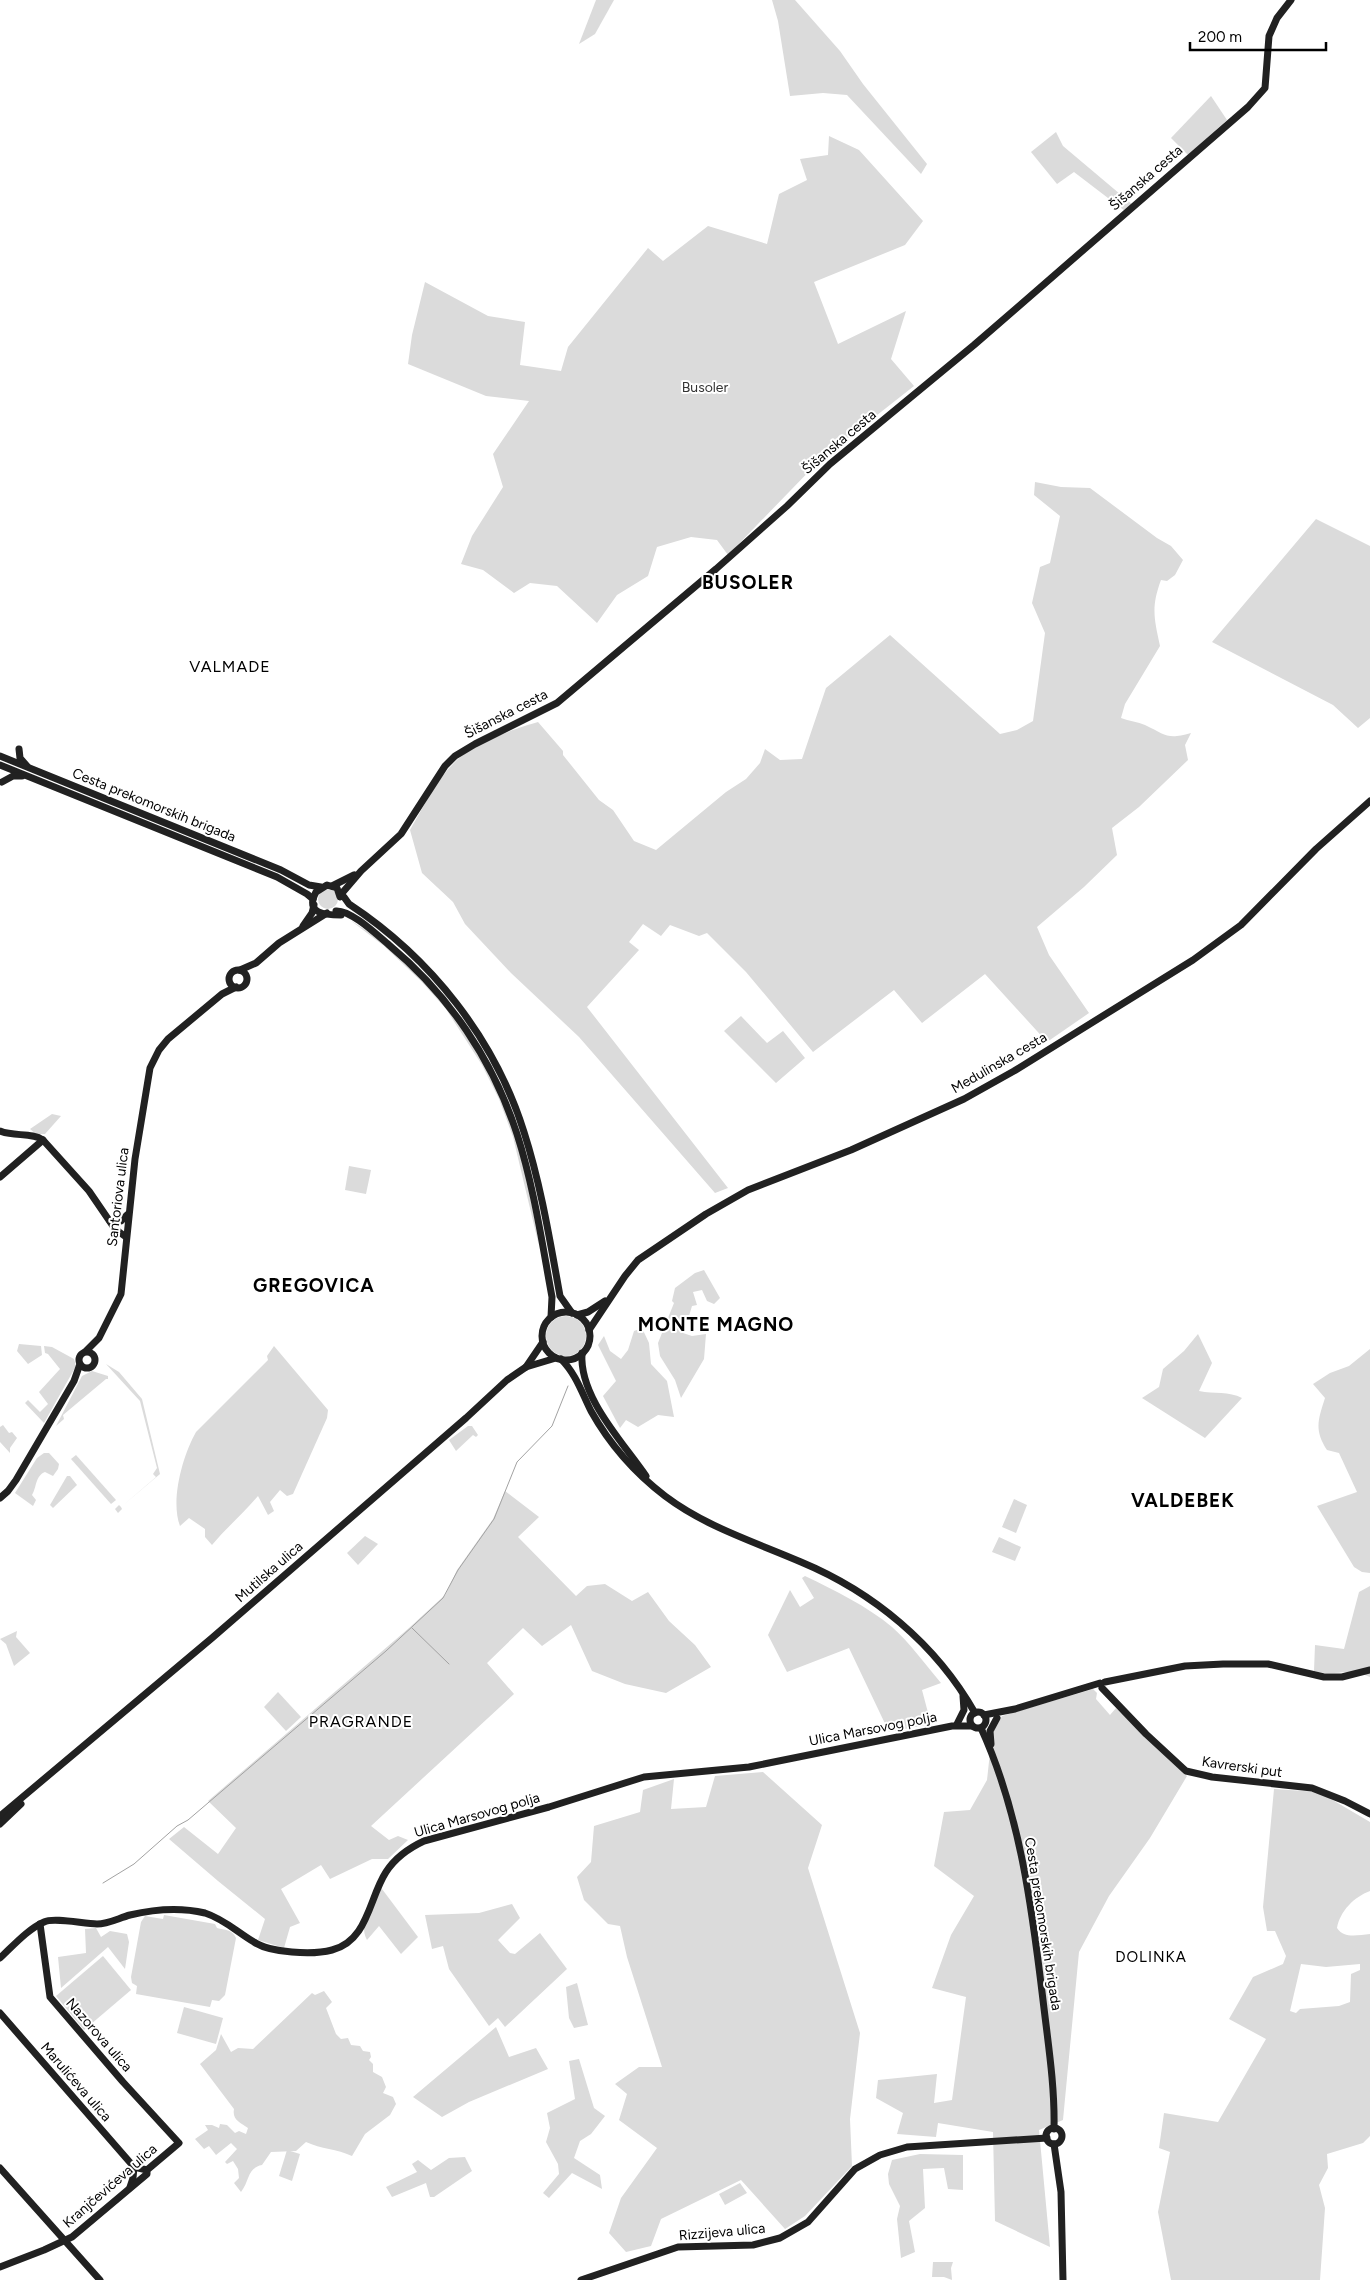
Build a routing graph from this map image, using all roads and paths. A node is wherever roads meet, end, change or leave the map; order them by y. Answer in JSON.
{"nodes":[{"id":1,"x":1291,"y":0,"type":"edge"},
{"id":2,"x":0,"y":756,"type":"edge"},
{"id":3,"x":0,"y":765,"type":"edge"},
{"id":4,"x":0,"y":770,"type":"edge"},
{"id":5,"x":30,"y":773,"type":"junction"},
{"id":6,"x":1370,"y":801,"type":"edge"},
{"id":7,"x":361,"y":871,"type":"junction"},
{"id":8,"x":320,"y":885,"type":"junction"},
{"id":9,"x":334,"y":885,"type":"junction"},
{"id":10,"x":343,"y":897,"type":"junction"},
{"id":11,"x":314,"y":900,"type":"junction"},
{"id":12,"x":331,"y":913,"type":"junction"},
{"id":13,"x":301,"y":929,"type":"junction"},
{"id":14,"x":256,"y":963,"type":"junction"},
{"id":15,"x":240,"y":970,"type":"junction"},
{"id":16,"x":247,"y":978,"type":"junction"},
{"id":17,"x":229,"y":980,"type":"junction"},
{"id":18,"x":236,"y":987,"type":"junction"},
{"id":19,"x":222,"y":994,"type":"junction"},
{"id":20,"x":0,"y":1132,"type":"edge"},
{"id":21,"x":43,"y":1140,"type":"junction"},
{"id":22,"x":0,"y":1177,"type":"edge"},
{"id":23,"x":128,"y":1214,"type":"junction"},
{"id":24,"x":111,"y":1223,"type":"junction"},
{"id":25,"x":126,"y":1236,"type":"junction"},
{"id":26,"x":612,"y":1296,"type":"junction"},
{"id":27,"x":574,"y":1314,"type":"junction"},
{"id":28,"x":551,"y":1317,"type":"junction"},
{"id":29,"x":589,"y":1330,"type":"junction"},
{"id":30,"x":99,"y":1338,"type":"junction"},
{"id":31,"x":542,"y":1342,"type":"junction"},
{"id":32,"x":86,"y":1351,"type":"junction"},
{"id":33,"x":582,"y":1353,"type":"junction"},
{"id":34,"x":95,"y":1357,"type":"junction"},
{"id":35,"x":559,"y":1358,"type":"junction"},
{"id":36,"x":80,"y":1364,"type":"junction"},
{"id":37,"x":526,"y":1367,"type":"junction"},
{"id":38,"x":88,"y":1368,"type":"junction"},
{"id":39,"x":74,"y":1381,"type":"junction"},
{"id":40,"x":653,"y":1486,"type":"junction"},
{"id":41,"x":0,"y":1498,"type":"edge"},
{"id":42,"x":1370,"y":1670,"type":"edge"},
{"id":43,"x":1104,"y":1685,"type":"junction"},
{"id":44,"x":962,"y":1691,"type":"junction"},
{"id":45,"x":1015,"y":1709,"type":"junction"},
{"id":46,"x":997,"y":1718,"type":"junction"},
{"id":47,"x":972,"y":1719,"type":"junction"},
{"id":48,"x":984,"y":1722,"type":"junction"},
{"id":49,"x":954,"y":1725,"type":"junction"},
{"id":50,"x":991,"y":1750,"type":"junction"},
{"id":51,"x":26,"y":1796,"type":"junction"},
{"id":52,"x":1370,"y":1814,"type":"edge"},
{"id":53,"x":0,"y":1816,"type":"edge"},
{"id":54,"x":0,"y":1824,"type":"edge"},
{"id":55,"x":40,"y":1924,"type":"junction"},
{"id":56,"x":0,"y":1958,"type":"edge"},
{"id":57,"x":0,"y":2013,"type":"edge"},
{"id":58,"x":1054,"y":2129,"type":"junction"},
{"id":59,"x":1047,"y":2138,"type":"junction"},
{"id":60,"x":179,"y":2143,"type":"joint"},
{"id":61,"x":1054,"y":2144,"type":"junction"},
{"id":62,"x":134,"y":2167,"type":"junction"},
{"id":63,"x":0,"y":2168,"type":"edge"},
{"id":64,"x":148,"y":2170,"type":"junction"},
{"id":65,"x":130,"y":2187,"type":"junction"},
{"id":66,"x":65,"y":2241,"type":"junction"},
{"id":67,"x":0,"y":2268,"type":"edge"},
{"id":68,"x":100,"y":2280,"type":"edge"},
{"id":69,"x":581,"y":2280,"type":"edge"},
{"id":70,"x":1063,"y":2280,"type":"edge"}],
"edges":[{"from":1,"to":7,"type":"main road","name":"Šišanska cesta"},
{"from":2,"to":5,"type":"main road","name":"Cesta prekomorskih brigada"},
{"from":2,"to":5,"type":"main road"},
{"from":3,"to":5,"type":"main road","name":"Cesta prekomorskih brigada"},
{"from":4,"to":5,"type":"main road"},
{"from":5,"to":8,"type":"main road","name":"Cesta prekomorskih brigada"},
{"from":5,"to":11,"type":"main road","name":"Cesta prekomorskih brigada"},
{"from":6,"to":26,"type":"main road","name":"Medulinska cesta"},
{"from":7,"to":9,"type":"main road","name":"Šišanska cesta"},
{"from":7,"to":10,"type":"main road","name":"Šišanska cesta"},
{"from":8,"to":9,"type":"main road","name":"Cesta prekomorskih brigada"},
{"from":8,"to":11,"type":"main road"},
{"from":9,"to":10,"type":"main road"},
{"from":9,"to":10,"type":"main road"},
{"from":10,"to":12,"type":"main road","name":"Šišanska cesta"},
{"from":10,"to":27,"type":"main road"},
{"from":11,"to":12,"type":"main road"},
{"from":11,"to":13,"type":"main road"},
{"from":12,"to":13,"type":"main road","name":"Šišanska cesta"},
{"from":12,"to":28,"type":"main road"},
{"from":13,"to":14,"type":"main road","name":"Šišanska cesta"},
{"from":14,"to":15,"type":"main road"},
{"from":14,"to":16,"type":"main road"},
{"from":15,"to":16,"type":"main road"},
{"from":15,"to":17,"type":"main road"},
{"from":16,"to":18,"type":"main road"},
{"from":17,"to":18,"type":"main road"},
{"from":17,"to":19,"type":"main road"},
{"from":18,"to":19,"type":"main road"},
{"from":19,"to":23,"type":"main road","name":"Santoriova ulica"},
{"from":20,"to":21,"type":"main road"},
{"from":21,"to":22,"type":"main road"},
{"from":21,"to":24,"type":"main road"},
{"from":23,"to":24,"type":"main road"},
{"from":23,"to":25,"type":"main road","name":"Santoriova ulica"},
{"from":24,"to":25,"type":"main road"},
{"from":25,"to":30,"type":"main road","name":"Santoriova ulica"},
{"from":26,"to":27,"type":"main road"},
{"from":26,"to":29,"type":"main road","name":"Medulinska cesta"},
{"from":27,"to":28,"type":"main road"},
{"from":27,"to":29,"type":"main road"},
{"from":28,"to":31,"type":"main road"},
{"from":29,"to":33,"type":"main road"},
{"from":30,"to":32,"type":"main road","name":"Santoriova ulica"},
{"from":30,"to":34,"type":"main road","name":"Santoriova ulica"},
{"from":31,"to":35,"type":"main road"},
{"from":31,"to":37,"type":"main road","name":"Mutilska ulica"},
{"from":32,"to":34,"type":"main road"},
{"from":32,"to":36,"type":"main road"},
{"from":33,"to":35,"type":"main road"},
{"from":33,"to":40,"type":"main road"},
{"from":34,"to":38,"type":"main road"},
{"from":35,"to":37,"type":"main road","name":"Mutilska ulica"},
{"from":35,"to":40,"type":"main road"},
{"from":36,"to":38,"type":"main road"},
{"from":36,"to":39,"type":"main road"},
{"from":37,"to":51,"type":"main road","name":"Mutilska ulica"},
{"from":38,"to":39,"type":"main road"},
{"from":39,"to":41,"type":"main road"},
{"from":40,"to":44,"type":"main road"},
{"from":42,"to":43,"type":"main road"},
{"from":43,"to":45,"type":"main road"},
{"from":43,"to":52,"type":"main road","name":"Kavrerski put"},
{"from":44,"to":47,"type":"main road"},
{"from":44,"to":49,"type":"main road"},
{"from":45,"to":46,"type":"main road"},
{"from":45,"to":48,"type":"main road"},
{"from":46,"to":48,"type":"main road"},
{"from":46,"to":50,"type":"main road"},
{"from":47,"to":48,"type":"main road"},
{"from":47,"to":48,"type":"main road"},
{"from":47,"to":49,"type":"main road","name":"Ulica Marsovog polja"},
{"from":48,"to":50,"type":"main road","name":"Cesta prekomorskih brigada"},
{"from":49,"to":55,"type":"main road","name":"Ulica Marsovog polja"},
{"from":50,"to":58,"type":"main road","name":"Cesta prekomorskih brigada"},
{"from":51,"to":53,"type":"main road","name":"Mutilska ulica"},
{"from":51,"to":54,"type":"main road","name":"Mutilska ulica"},
{"from":55,"to":56,"type":"main road"},
{"from":55,"to":60,"type":"main road","name":"Nazorova ulica"},
{"from":57,"to":62,"type":"main road","name":"Marulićeva ulica"},
{"from":58,"to":59,"type":"main road"},
{"from":58,"to":61,"type":"main road"},
{"from":59,"to":61,"type":"main road"},
{"from":59,"to":69,"type":"main road","name":"Rizzijeva ulica"},
{"from":60,"to":64,"type":"main road","name":"Kranjčevićeva ulica"},
{"from":61,"to":70,"type":"main road"},
{"from":62,"to":64,"type":"main road"},
{"from":62,"to":65,"type":"main road"},
{"from":63,"to":66,"type":"main road"},
{"from":64,"to":65,"type":"main road","name":"Kranjčevićeva ulica"},
{"from":65,"to":66,"type":"main road","name":"Kranjčevićeva ulica"},
{"from":66,"to":67,"type":"main road","name":"Kranjčevićeva ulica"},
{"from":66,"to":68,"type":"main road"}]}
